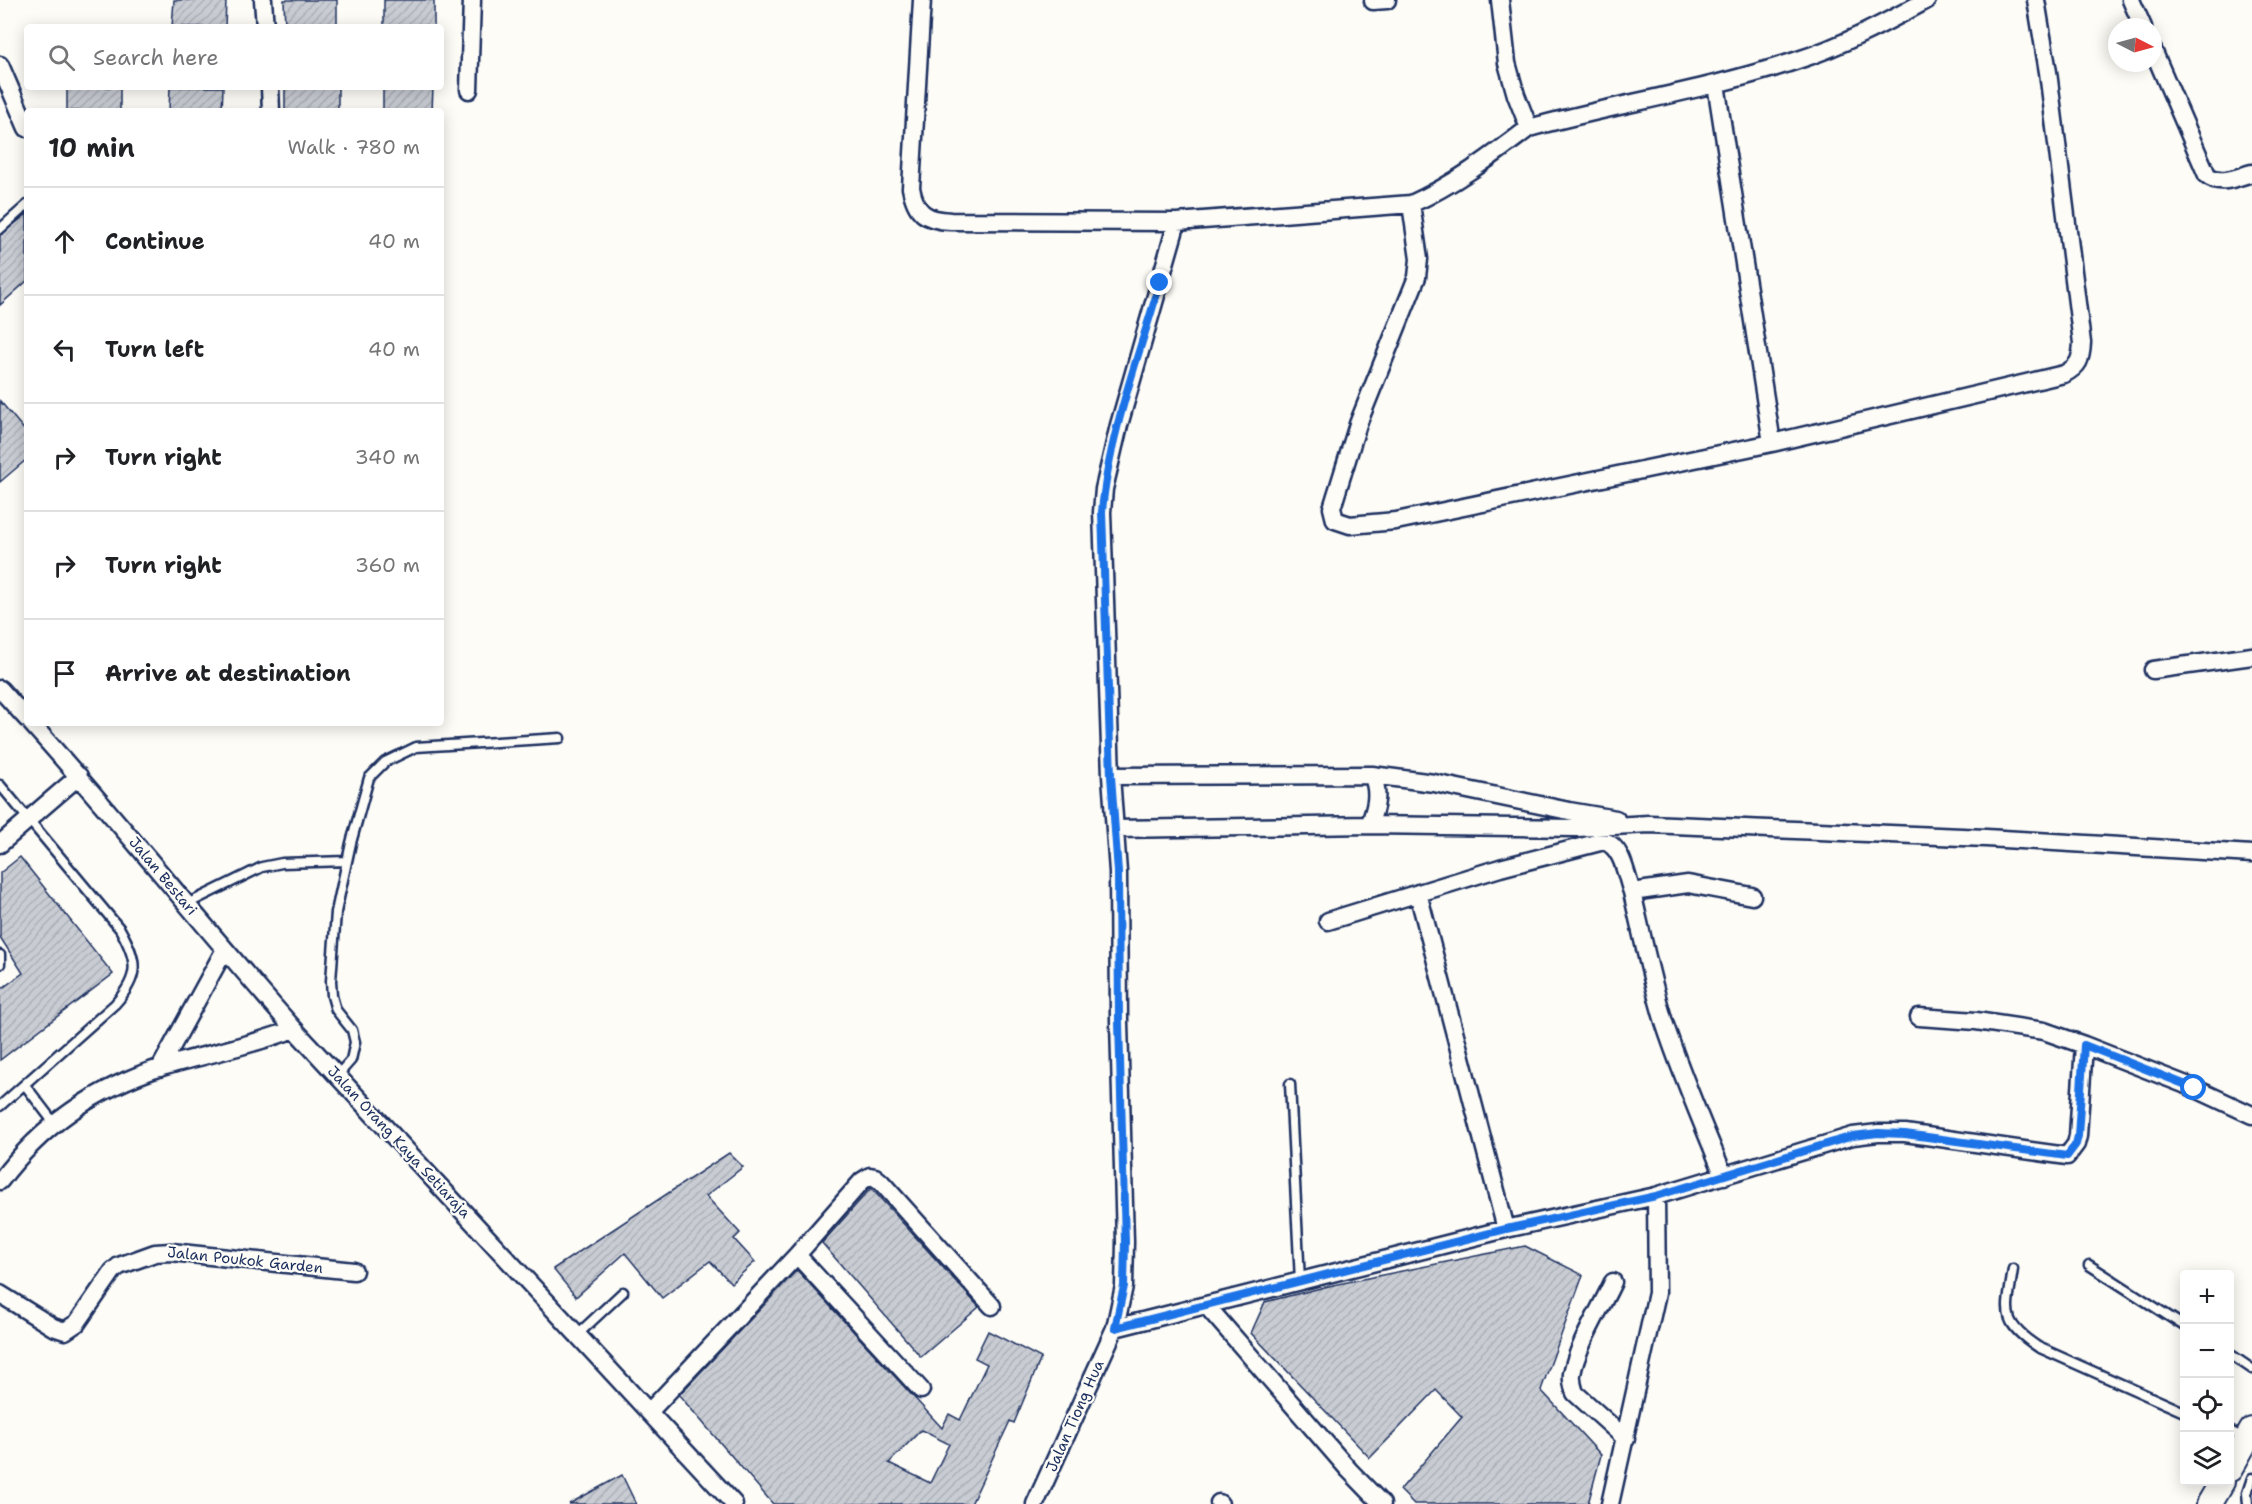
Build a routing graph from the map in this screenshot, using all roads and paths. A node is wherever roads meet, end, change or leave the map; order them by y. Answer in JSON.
{"nodes":[{"id":1,"x":263,"y":0,"type":"edge"},
{"id":2,"x":472,"y":0,"type":"edge"},
{"id":3,"x":922,"y":0,"type":"edge"},
{"id":4,"x":1374,"y":0,"type":"edge"},
{"id":5,"x":1387,"y":0,"type":"edge"},
{"id":6,"x":1500,"y":0,"type":"edge"},
{"id":7,"x":1927,"y":0,"type":"edge"},
{"id":8,"x":2036,"y":0,"type":"edge"},
{"id":9,"x":2131,"y":0,"type":"edge"},
{"id":10,"x":2139,"y":18,"type":"edge"},
{"id":11,"x":265,"y":24,"type":"edge"},
{"id":12,"x":0,"y":66,"type":"edge"},
{"id":13,"x":2162,"y":71,"type":"edge"},
{"id":14,"x":1716,"y":84,"type":"junction"},
{"id":15,"x":270,"y":90,"type":"edge"},
{"id":16,"x":469,"y":90,"type":"dead end"},
{"id":17,"x":272,"y":108,"type":"edge"},
{"id":18,"x":24,"y":121,"type":"edge"},
{"id":19,"x":1529,"y":128,"type":"junction"},
{"id":20,"x":2252,"y":173,"type":"edge"},
{"id":21,"x":1411,"y":204,"type":"junction"},
{"id":22,"x":24,"y":208,"type":"edge"},
{"id":23,"x":1177,"y":222,"type":"junction"},
{"id":24,"x":0,"y":229,"type":"edge"},
{"id":25,"x":1772,"y":443,"type":"junction"},
{"id":26,"x":2252,"y":656,"type":"edge"},
{"id":27,"x":2153,"y":670,"type":"dead end"},
{"id":28,"x":0,"y":689,"type":"edge"},
{"id":29,"x":24,"y":716,"type":"edge"},
{"id":30,"x":34,"y":726,"type":"edge"},
{"id":31,"x":560,"y":738,"type":"dead end"},
{"id":32,"x":1372,"y":775,"type":"junction"},
{"id":33,"x":79,"y":776,"type":"junction"},
{"id":34,"x":1111,"y":776,"type":"junction"},
{"id":35,"x":0,"y":785,"type":"edge"},
{"id":36,"x":28,"y":820,"type":"junction"},
{"id":37,"x":1650,"y":824,"type":"junction"},
{"id":38,"x":1369,"y":825,"type":"junction"},
{"id":39,"x":1115,"y":829,"type":"junction"},
{"id":40,"x":0,"y":844,"type":"edge"},
{"id":41,"x":2252,"y":854,"type":"edge"},
{"id":42,"x":346,"y":861,"type":"junction"},
{"id":43,"x":1632,"y":892,"type":"junction"},
{"id":44,"x":1418,"y":893,"type":"junction"},
{"id":45,"x":1752,"y":896,"type":"dead end"},
{"id":46,"x":187,"y":903,"type":"junction"},
{"id":47,"x":1328,"y":921,"type":"dead end"},
{"id":48,"x":224,"y":951,"type":"junction"},
{"id":49,"x":0,"y":955,"type":"edge"},
{"id":50,"x":0,"y":964,"type":"edge"},
{"id":51,"x":1919,"y":1017,"type":"dead end"},
{"id":52,"x":294,"y":1029,"type":"junction"},
{"id":53,"x":2084,"y":1045,"type":"junction"},
{"id":54,"x":160,"y":1068,"type":"junction"},
{"id":55,"x":337,"y":1076,"type":"junction"},
{"id":56,"x":1290,"y":1084,"type":"dead end"},
{"id":57,"x":25,"y":1085,"type":"junction"},
{"id":58,"x":0,"y":1106,"type":"edge"},
{"id":59,"x":2252,"y":1115,"type":"edge"},
{"id":60,"x":54,"y":1124,"type":"junction"},
{"id":61,"x":1724,"y":1176,"type":"junction"},
{"id":62,"x":0,"y":1181,"type":"edge"},
{"id":63,"x":1656,"y":1196,"type":"junction"},
{"id":64,"x":1506,"y":1229,"type":"junction"},
{"id":65,"x":797,"y":1255,"type":"junction"},
{"id":66,"x":2089,"y":1265,"type":"dead end"},
{"id":67,"x":2013,"y":1269,"type":"dead end"},
{"id":68,"x":354,"y":1271,"type":"dead end"},
{"id":69,"x":1300,"y":1281,"type":"junction"},
{"id":70,"x":1613,"y":1282,"type":"dead end"},
{"id":71,"x":623,"y":1292,"type":"dead end"},
{"id":72,"x":0,"y":1294,"type":"edge"},
{"id":73,"x":1206,"y":1305,"type":"junction"},
{"id":74,"x":992,"y":1306,"type":"dead end"},
{"id":75,"x":2181,"y":1324,"type":"edge"},
{"id":76,"x":1115,"y":1328,"type":"junction"},
{"id":77,"x":578,"y":1334,"type":"junction"},
{"id":78,"x":2234,"y":1357,"type":"edge"},
{"id":79,"x":2252,"y":1369,"type":"edge"},
{"id":80,"x":921,"y":1390,"type":"dead end"},
{"id":81,"x":2180,"y":1410,"type":"edge"},
{"id":82,"x":649,"y":1412,"type":"junction"},
{"id":83,"x":2243,"y":1433,"type":"edge"},
{"id":84,"x":1626,"y":1439,"type":"junction"},
{"id":85,"x":2234,"y":1456,"type":"edge"},
{"id":86,"x":2252,"y":1478,"type":"edge"},
{"id":87,"x":2220,"y":1486,"type":"edge"},
{"id":88,"x":2247,"y":1493,"type":"junction"},
{"id":89,"x":734,"y":1504,"type":"edge"},
{"id":90,"x":1035,"y":1504,"type":"edge"},
{"id":91,"x":1382,"y":1504,"type":"edge"},
{"id":92,"x":1610,"y":1504,"type":"edge"},
{"id":93,"x":2209,"y":1504,"type":"edge"},
{"id":94,"x":2240,"y":1504,"type":"edge"},
{"id":95,"x":2248,"y":1504,"type":"edge"}],
"edges":[{"from":1,"to":11,"type":"street"},
{"from":2,"to":16,"type":"street"},
{"from":3,"to":23,"type":"street"},
{"from":4,"to":5,"type":"street"},
{"from":6,"to":19,"type":"street"},
{"from":7,"to":14,"type":"street"},
{"from":8,"to":25,"type":"street"},
{"from":9,"to":10,"type":"street"},
{"from":12,"to":18,"type":"street"},
{"from":13,"to":20,"type":"street"},
{"from":14,"to":19,"type":"street"},
{"from":14,"to":25,"type":"street"},
{"from":15,"to":17,"type":"street"},
{"from":19,"to":21,"type":"street"},
{"from":21,"to":23,"type":"street"},
{"from":21,"to":25,"type":"street"},
{"from":22,"to":24,"type":"lane"},
{"from":23,"to":34,"type":"street","name":"Jalan Tiong Hua"},
{"from":26,"to":27,"type":"street"},
{"from":28,"to":29,"type":"street"},
{"from":30,"to":33,"type":"street","name":"Jalan Bestari"},
{"from":31,"to":42,"type":"lane"},
{"from":32,"to":34,"type":"street"},
{"from":32,"to":37,"type":"street"},
{"from":32,"to":38,"type":"street"},
{"from":33,"to":36,"type":"street"},
{"from":33,"to":46,"type":"street","name":"Jalan Bestari"},
{"from":34,"to":39,"type":"street","name":"Jalan Tiong Hua"},
{"from":35,"to":36,"type":"lane"},
{"from":36,"to":40,"type":"street"},
{"from":36,"to":57,"type":"lane"},
{"from":37,"to":38,"type":"street"},
{"from":37,"to":41,"type":"street"},
{"from":38,"to":39,"type":"street"},
{"from":39,"to":76,"type":"street","name":"Jalan Tiong Hua"},
{"from":42,"to":46,"type":"lane"},
{"from":42,"to":55,"type":"lane"},
{"from":43,"to":44,"type":"street"},
{"from":43,"to":45,"type":"street"},
{"from":43,"to":61,"type":"street"},
{"from":44,"to":47,"type":"street"},
{"from":44,"to":64,"type":"street"},
{"from":46,"to":48,"type":"street","name":"Jalan Bestari"},
{"from":48,"to":52,"type":"street","name":"Jalan Bestari"},
{"from":48,"to":54,"type":"street"},
{"from":49,"to":50,"type":"lane"},
{"from":51,"to":53,"type":"street"},
{"from":52,"to":54,"type":"street"},
{"from":52,"to":55,"type":"street","name":"Jalan Orang Kaya Setiaraja"},
{"from":53,"to":59,"type":"street"},
{"from":53,"to":61,"type":"street"},
{"from":54,"to":60,"type":"street"},
{"from":55,"to":77,"type":"street","name":"Jalan Orang Kaya Setiaraja"},
{"from":56,"to":69,"type":"lane"},
{"from":57,"to":58,"type":"lane"},
{"from":57,"to":60,"type":"lane"},
{"from":60,"to":62,"type":"street"},
{"from":61,"to":63,"type":"street"},
{"from":63,"to":64,"type":"street"},
{"from":63,"to":84,"type":"street"},
{"from":64,"to":69,"type":"street"},
{"from":65,"to":74,"type":"street"},
{"from":65,"to":80,"type":"street"},
{"from":65,"to":82,"type":"street"},
{"from":66,"to":75,"type":"lane"},
{"from":67,"to":81,"type":"lane"},
{"from":68,"to":72,"type":"street","name":"Jalan Poukok Garden"},
{"from":69,"to":73,"type":"street"},
{"from":70,"to":84,"type":"street"},
{"from":71,"to":77,"type":"lane"},
{"from":73,"to":76,"type":"street"},
{"from":73,"to":91,"type":"street"},
{"from":76,"to":90,"type":"street","name":"Jalan Tiong Hua"},
{"from":77,"to":82,"type":"street","name":"Jalan Orang Kaya Setiaraja"},
{"from":78,"to":79,"type":"lane"},
{"from":82,"to":89,"type":"street","name":"Jalan Orang Kaya Setiaraja"},
{"from":83,"to":85,"type":"street"},
{"from":84,"to":92,"type":"street"},
{"from":86,"to":88,"type":"lane"},
{"from":87,"to":93,"type":"street"},
{"from":88,"to":94,"type":"lane"},
{"from":88,"to":95,"type":"lane"}]}
